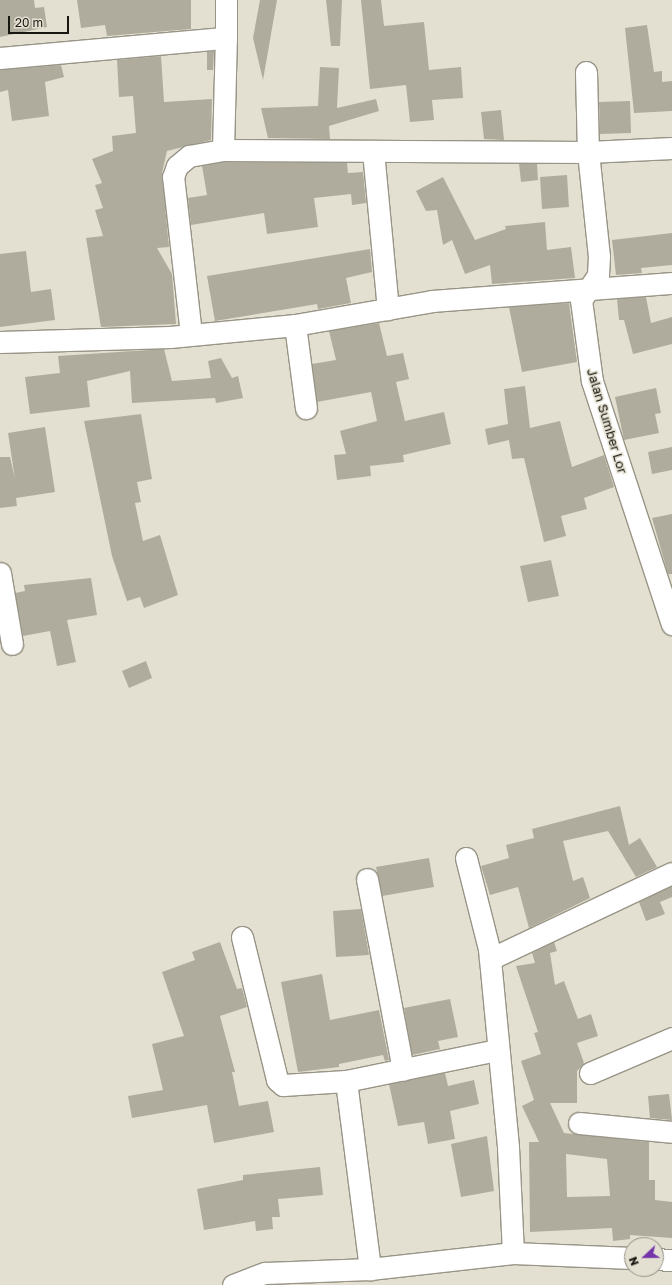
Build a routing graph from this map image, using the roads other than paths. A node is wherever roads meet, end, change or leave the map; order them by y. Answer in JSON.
{"nodes":[{"id":1,"x":226,"y":0,"type":"edge"},
{"id":2,"x":226,"y":38,"type":"junction"},
{"id":3,"x":0,"y":58,"type":"edge"},
{"id":4,"x":586,"y":72,"type":"dead end"},
{"id":5,"x":672,"y":148,"type":"edge"},
{"id":6,"x":223,"y":150,"type":"junction"},
{"id":7,"x":373,"y":151,"type":"junction"},
{"id":8,"x":588,"y":152,"type":"junction"},
{"id":9,"x":672,"y":283,"type":"edge"},
{"id":10,"x":592,"y":289,"type":"junction"},
{"id":11,"x":388,"y":309,"type":"junction"},
{"id":12,"x":295,"y":325,"type":"junction"},
{"id":13,"x":191,"y":334,"type":"junction"},
{"id":14,"x":0,"y":342,"type":"edge"},
{"id":15,"x":306,"y":408,"type":"dead end"},
{"id":16,"x":0,"y":573,"type":"edge"},
{"id":17,"x":672,"y":624,"type":"edge"},
{"id":18,"x":12,"y":644,"type":"dead end"},
{"id":19,"x":466,"y":858,"type":"dead end"},
{"id":20,"x":672,"y":874,"type":"edge"},
{"id":21,"x":367,"y":879,"type":"dead end"},
{"id":22,"x":242,"y":937,"type":"dead end"},
{"id":23,"x":490,"y":959,"type":"junction"},
{"id":24,"x":672,"y":1038,"type":"edge"},
{"id":25,"x":497,"y":1050,"type":"junction"},
{"id":26,"x":403,"y":1070,"type":"junction"},
{"id":27,"x":590,"y":1073,"type":"dead end"},
{"id":28,"x":346,"y":1081,"type":"junction"},
{"id":29,"x":579,"y":1123,"type":"dead end"},
{"id":30,"x":672,"y":1132,"type":"edge"},
{"id":31,"x":513,"y":1253,"type":"junction"},
{"id":32,"x":624,"y":1258,"type":"edge"},
{"id":33,"x":370,"y":1269,"type":"junction"},
{"id":34,"x":233,"y":1285,"type":"edge"}],
"edges":[{"from":1,"to":2,"type":"street"},
{"from":2,"to":3,"type":"street"},
{"from":2,"to":6,"type":"street"},
{"from":4,"to":8,"type":"street","name":"Jalan Sumber Lor"},
{"from":5,"to":8,"type":"street"},
{"from":6,"to":7,"type":"street"},
{"from":6,"to":13,"type":"street"},
{"from":7,"to":8,"type":"street"},
{"from":7,"to":11,"type":"street"},
{"from":8,"to":10,"type":"street","name":"Jalan Sumber Lor"},
{"from":9,"to":10,"type":"street"},
{"from":10,"to":11,"type":"street"},
{"from":10,"to":17,"type":"street","name":"Jalan Sumber Lor"},
{"from":11,"to":12,"type":"street"},
{"from":12,"to":13,"type":"street"},
{"from":12,"to":15,"type":"street"},
{"from":13,"to":14,"type":"street"},
{"from":16,"to":18,"type":"street"},
{"from":19,"to":23,"type":"street"},
{"from":20,"to":23,"type":"street"},
{"from":21,"to":26,"type":"street"},
{"from":22,"to":28,"type":"street"},
{"from":23,"to":25,"type":"street"},
{"from":24,"to":27,"type":"street"},
{"from":25,"to":26,"type":"street"},
{"from":25,"to":31,"type":"street"},
{"from":26,"to":28,"type":"street"},
{"from":28,"to":33,"type":"street"},
{"from":29,"to":30,"type":"street"},
{"from":31,"to":32,"type":"street"},
{"from":31,"to":33,"type":"street"},
{"from":33,"to":34,"type":"street"}]}
